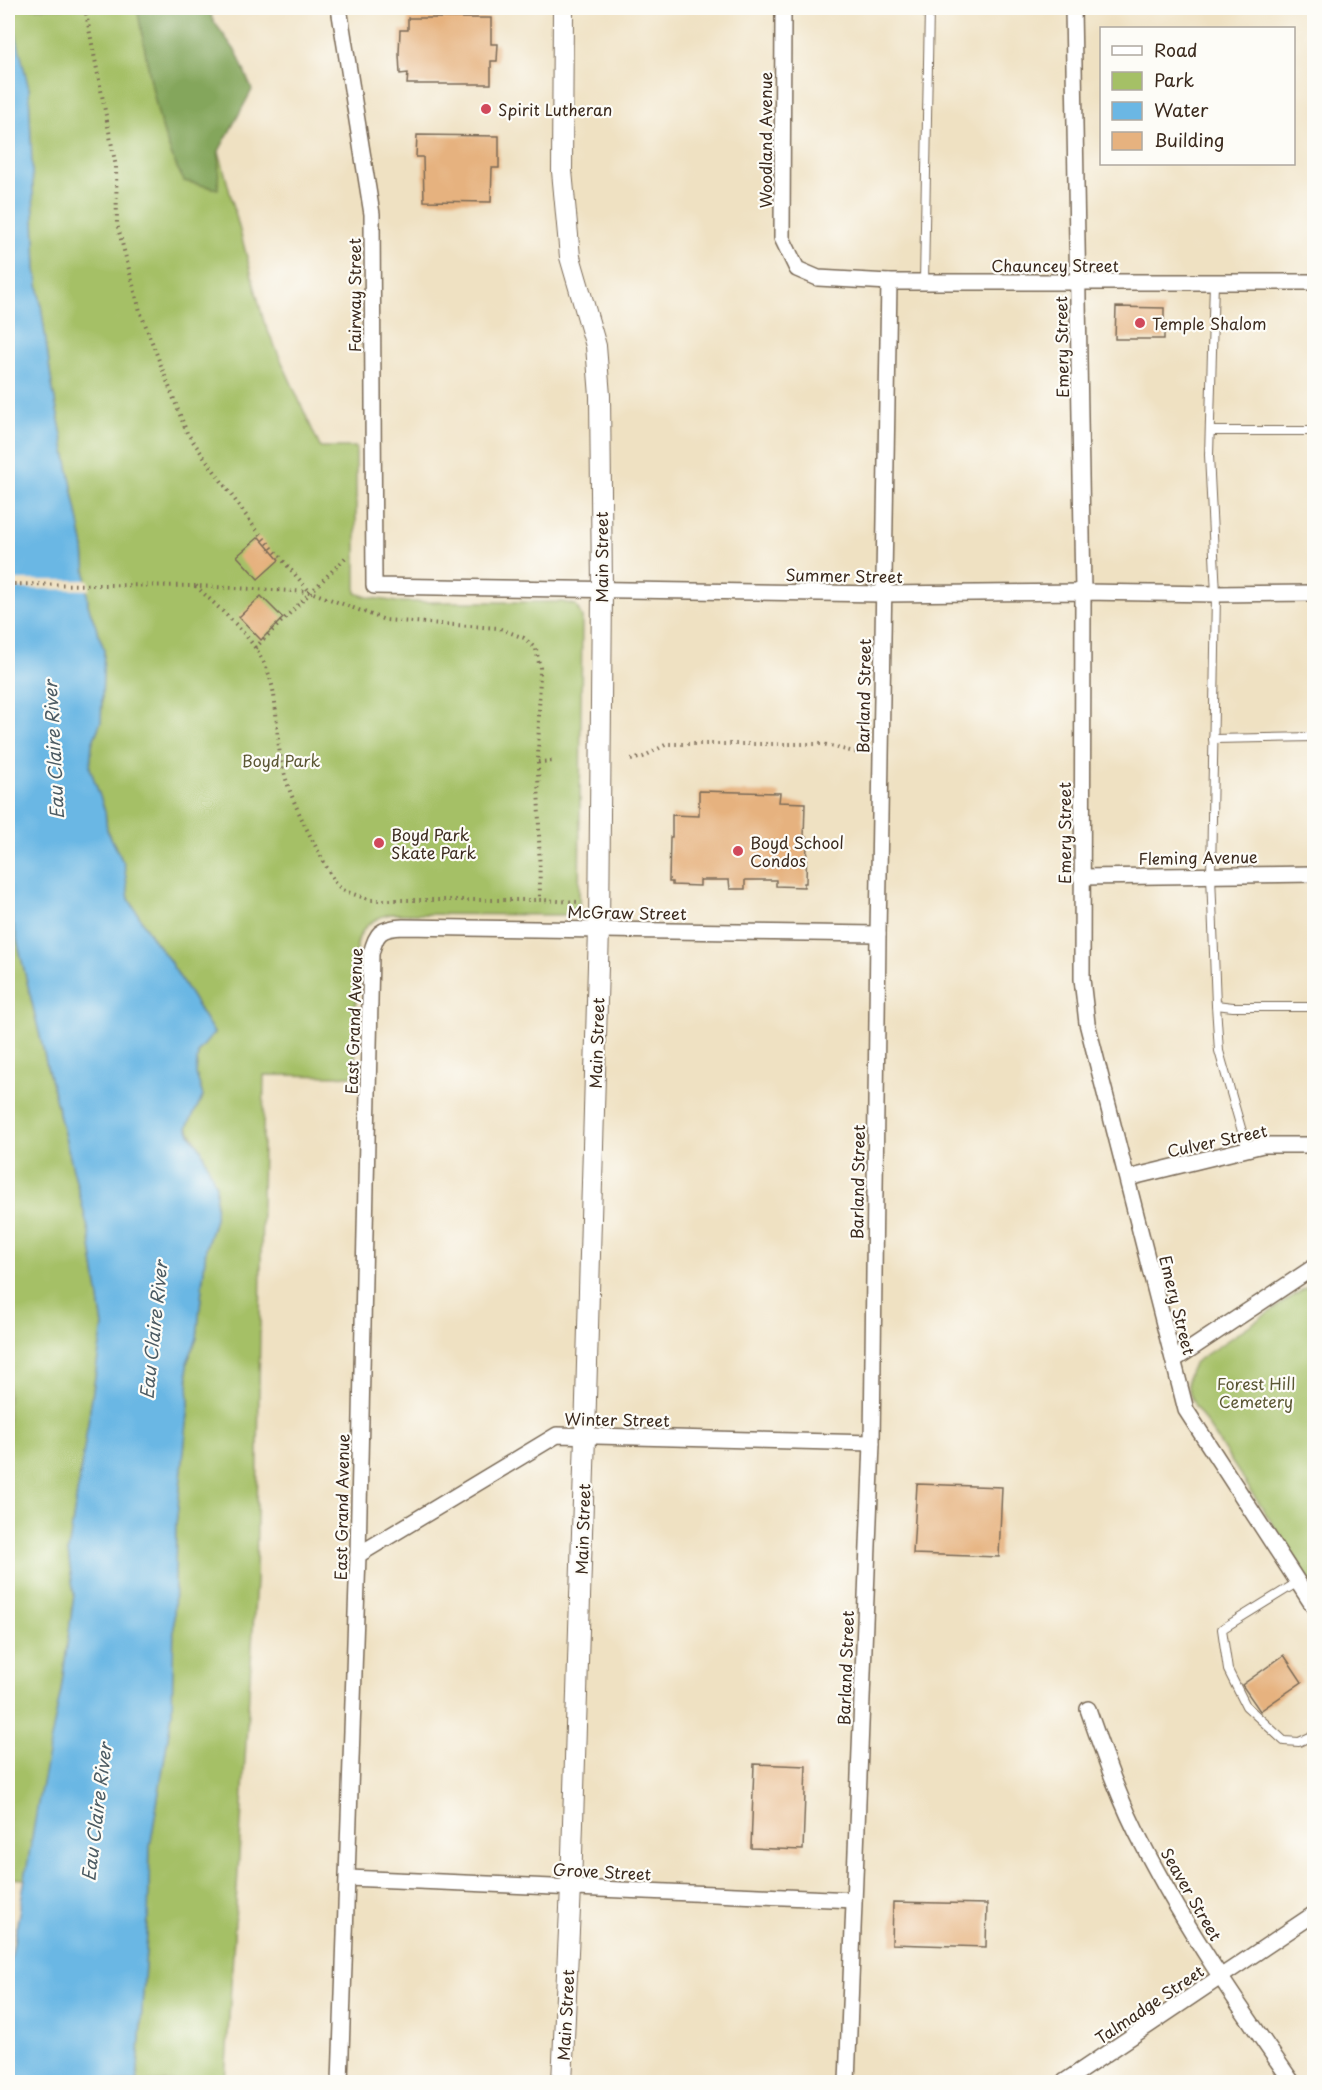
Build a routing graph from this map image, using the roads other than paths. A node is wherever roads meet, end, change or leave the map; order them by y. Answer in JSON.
{"nodes":[{"id":1,"x":339,"y":8,"type":"edge"},
{"id":2,"x":563,"y":8,"type":"edge"},
{"id":3,"x":783,"y":8,"type":"edge"},
{"id":4,"x":929,"y":8,"type":"edge"},
{"id":5,"x":1073,"y":8,"type":"edge"},
{"id":6,"x":797,"y":268,"type":"joint"},
{"id":7,"x":889,"y":282,"type":"junction"},
{"id":8,"x":924,"y":282,"type":"junction"},
{"id":9,"x":1214,"y":282,"type":"junction"},
{"id":10,"x":1314,"y":282,"type":"edge"},
{"id":11,"x":1078,"y":283,"type":"junction"},
{"id":12,"x":1210,"y":431,"type":"junction"},
{"id":13,"x":1314,"y":431,"type":"edge"},
{"id":14,"x":374,"y":586,"type":"joint"},
{"id":15,"x":602,"y":589,"type":"junction"},
{"id":16,"x":1083,"y":592,"type":"junction"},
{"id":17,"x":1314,"y":593,"type":"edge"},
{"id":18,"x":883,"y":594,"type":"junction"},
{"id":19,"x":1216,"y":594,"type":"junction"},
{"id":20,"x":1314,"y":737,"type":"edge"},
{"id":21,"x":1213,"y":739,"type":"junction"},
{"id":22,"x":1314,"y":874,"type":"edge"},
{"id":23,"x":1211,"y":875,"type":"junction"},
{"id":24,"x":1081,"y":877,"type":"junction"},
{"id":25,"x":599,"y":929,"type":"junction"},
{"id":26,"x":378,"y":934,"type":"joint"},
{"id":27,"x":878,"y":934,"type":"junction"},
{"id":28,"x":1216,"y":1005,"type":"junction"},
{"id":29,"x":1314,"y":1007,"type":"edge"},
{"id":30,"x":1314,"y":1144,"type":"edge"},
{"id":31,"x":1247,"y":1149,"type":"junction"},
{"id":32,"x":1128,"y":1178,"type":"junction"},
{"id":33,"x":1314,"y":1267,"type":"edge"},
{"id":34,"x":1174,"y":1360,"type":"junction"},
{"id":35,"x":585,"y":1436,"type":"junction"},
{"id":36,"x":872,"y":1443,"type":"junction"},
{"id":37,"x":358,"y":1556,"type":"junction"},
{"id":38,"x":1298,"y":1582,"type":"junction"},
{"id":39,"x":1314,"y":1607,"type":"edge"},
{"id":40,"x":1088,"y":1709,"type":"dead end"},
{"id":41,"x":1314,"y":1735,"type":"edge"},
{"id":42,"x":348,"y":1878,"type":"junction"},
{"id":43,"x":570,"y":1887,"type":"junction"},
{"id":44,"x":854,"y":1900,"type":"junction"},
{"id":45,"x":1314,"y":1914,"type":"edge"},
{"id":46,"x":1220,"y":1978,"type":"junction"},
{"id":47,"x":340,"y":2082,"type":"edge"},
{"id":48,"x":562,"y":2082,"type":"edge"},
{"id":49,"x":847,"y":2082,"type":"edge"},
{"id":50,"x":1064,"y":2082,"type":"edge"},
{"id":51,"x":1292,"y":2082,"type":"edge"}],
"edges":[{"from":1,"to":14,"type":"street","name":"Fairway Street"},
{"from":2,"to":15,"type":"street","name":"Main Street"},
{"from":3,"to":6,"type":"street","name":"Woodland Avenue"},
{"from":4,"to":8,"type":"lane"},
{"from":5,"to":11,"type":"street","name":"Emery Street"},
{"from":6,"to":7,"type":"street","name":"Chauncey Street"},
{"from":7,"to":8,"type":"street","name":"Chauncey Street"},
{"from":7,"to":18,"type":"street","name":"Barland Street"},
{"from":8,"to":11,"type":"street","name":"Chauncey Street"},
{"from":9,"to":10,"type":"street","name":"Chauncey Street"},
{"from":9,"to":11,"type":"street","name":"Chauncey Street"},
{"from":9,"to":12,"type":"lane"},
{"from":11,"to":16,"type":"street","name":"Emery Street"},
{"from":12,"to":13,"type":"lane"},
{"from":12,"to":19,"type":"lane"},
{"from":14,"to":15,"type":"street","name":"Summer Street"},
{"from":15,"to":18,"type":"street","name":"Summer Street"},
{"from":15,"to":25,"type":"street","name":"Main Street"},
{"from":16,"to":18,"type":"street","name":"Summer Street"},
{"from":16,"to":19,"type":"street","name":"Summer Street"},
{"from":16,"to":24,"type":"street","name":"Emery Street"},
{"from":17,"to":19,"type":"street","name":"Summer Street"},
{"from":18,"to":27,"type":"street","name":"Barland Street"},
{"from":19,"to":21,"type":"lane"},
{"from":20,"to":21,"type":"lane"},
{"from":21,"to":23,"type":"lane"},
{"from":22,"to":23,"type":"street","name":"Fleming Avenue"},
{"from":23,"to":24,"type":"street","name":"Fleming Avenue"},
{"from":23,"to":28,"type":"lane"},
{"from":24,"to":32,"type":"street","name":"Emery Street"},
{"from":25,"to":26,"type":"street","name":"McGraw Street"},
{"from":25,"to":27,"type":"street","name":"McGraw Street"},
{"from":25,"to":35,"type":"street","name":"Main Street"},
{"from":26,"to":37,"type":"street","name":"East Grand Avenue"},
{"from":27,"to":36,"type":"street","name":"Barland Street"},
{"from":28,"to":29,"type":"lane"},
{"from":28,"to":31,"type":"lane"},
{"from":30,"to":31,"type":"street","name":"Culver Street"},
{"from":31,"to":32,"type":"street","name":"Culver Street"},
{"from":32,"to":34,"type":"street","name":"Emery Street"},
{"from":33,"to":34,"type":"street"},
{"from":34,"to":38,"type":"street","name":"Emery Street"},
{"from":35,"to":36,"type":"street","name":"Winter Street"},
{"from":35,"to":37,"type":"street","name":"Winter Street"},
{"from":35,"to":43,"type":"street","name":"Main Street"},
{"from":36,"to":44,"type":"street","name":"Barland Street"},
{"from":37,"to":42,"type":"street","name":"East Grand Avenue"},
{"from":38,"to":39,"type":"street","name":"Emery Street"},
{"from":38,"to":41,"type":"lane"},
{"from":40,"to":46,"type":"street","name":"Seaver Street"},
{"from":42,"to":43,"type":"street","name":"Grove Street"},
{"from":42,"to":47,"type":"street","name":"East Grand Avenue"},
{"from":43,"to":44,"type":"street","name":"Grove Street"},
{"from":43,"to":48,"type":"street","name":"Main Street"},
{"from":44,"to":49,"type":"street","name":"Barland Street"},
{"from":45,"to":46,"type":"street","name":"Talmadge Street"},
{"from":46,"to":50,"type":"street","name":"Talmadge Street"},
{"from":46,"to":51,"type":"street","name":"Seaver Street"}]}
